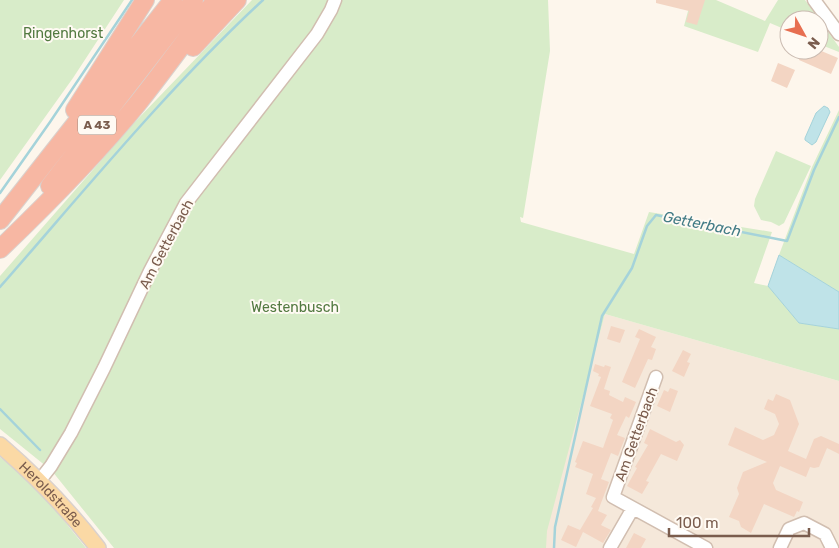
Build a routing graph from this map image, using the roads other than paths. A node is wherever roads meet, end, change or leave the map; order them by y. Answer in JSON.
{"nodes":[{"id":1,"x":145,"y":0,"type":"edge"},
{"id":2,"x":173,"y":0,"type":"edge"},
{"id":3,"x":194,"y":0,"type":"edge"},
{"id":4,"x":216,"y":0,"type":"edge"},
{"id":5,"x":237,"y":0,"type":"edge"},
{"id":6,"x":335,"y":0,"type":"edge"},
{"id":7,"x":814,"y":0,"type":"edge"},
{"id":8,"x":839,"y":34,"type":"edge"},
{"id":9,"x":138,"y":103,"type":"junction"},
{"id":10,"x":17,"y":198,"type":"junction"},
{"id":11,"x":0,"y":220,"type":"edge"},
{"id":12,"x":0,"y":249,"type":"edge"},
{"id":13,"x":656,"y":378,"type":"dead end"},
{"id":14,"x":0,"y":445,"type":"edge"},
{"id":15,"x":40,"y":480,"type":"junction"},
{"id":16,"x":633,"y":508,"type":"junction"},
{"id":17,"x":98,"y":548,"type":"edge"},
{"id":18,"x":610,"y":548,"type":"edge"},
{"id":19,"x":706,"y":548,"type":"edge"},
{"id":20,"x":780,"y":548,"type":"edge"},
{"id":21,"x":832,"y":548,"type":"edge"}],
"edges":[{"from":1,"to":10,"type":"highway"},
{"from":2,"to":10,"type":"highway","number":"A 43"},
{"from":3,"to":12,"type":"highway","number":"A 43"},
{"from":4,"to":9,"type":"highway"},
{"from":5,"to":9,"type":"highway"},
{"from":6,"to":15,"type":"street","name":"Am Getterbach"},
{"from":7,"to":8,"type":"street"},
{"from":9,"to":12,"type":"highway"},
{"from":10,"to":11,"type":"highway","number":"A 43"},
{"from":13,"to":16,"type":"street","name":"Am Getterbach"},
{"from":14,"to":15,"type":"main road","name":"Heroldstraße"},
{"from":15,"to":17,"type":"main road","name":"Heroldstraße"},
{"from":16,"to":18,"type":"street"},
{"from":16,"to":19,"type":"street","name":"Am Getterbach"},
{"from":20,"to":21,"type":"street"}]}
